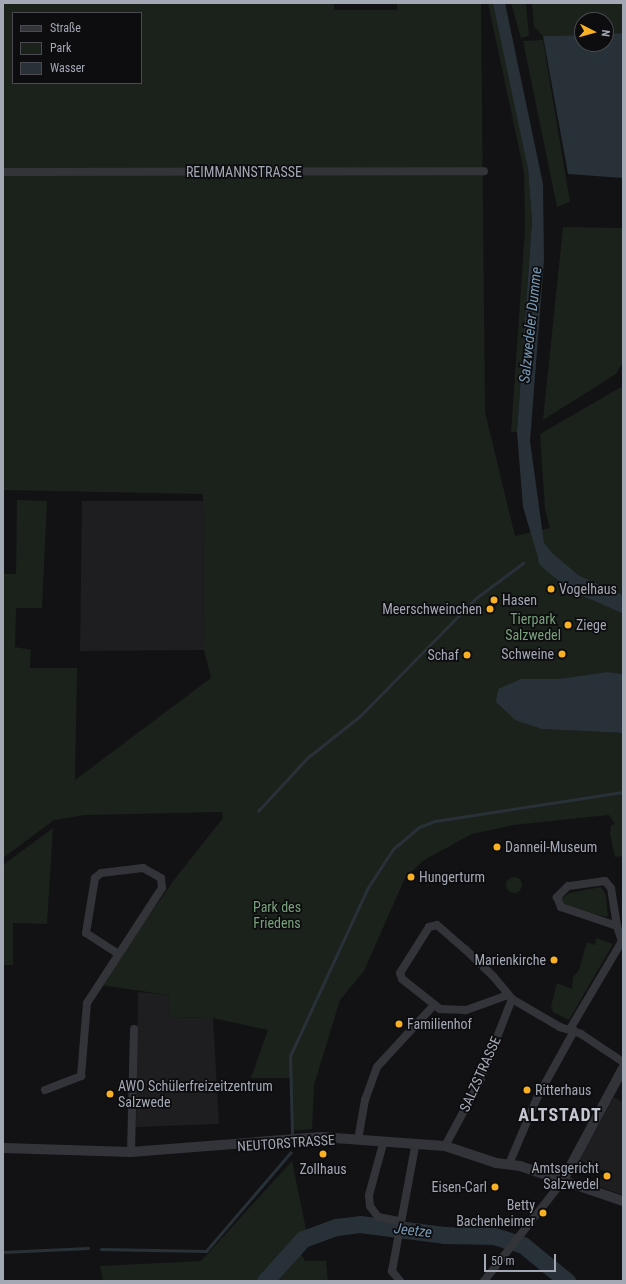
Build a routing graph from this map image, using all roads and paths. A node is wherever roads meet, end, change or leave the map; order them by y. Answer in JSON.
{"nodes":[{"id":1,"x":484,"y":171,"type":"dead end"},
{"id":2,"x":3,"y":172,"type":"edge"},
{"id":3,"x":617,"y":926,"type":"junction"},
{"id":4,"x":623,"y":941,"type":"edge"},
{"id":5,"x":118,"y":954,"type":"junction"},
{"id":6,"x":510,"y":997,"type":"junction"},
{"id":7,"x":433,"y":1006,"type":"junction"},
{"id":8,"x":134,"y":1029,"type":"dead end"},
{"id":9,"x":572,"y":1030,"type":"junction"},
{"id":10,"x":623,"y":1062,"type":"edge"},
{"id":11,"x":623,"y":1068,"type":"edge"},
{"id":12,"x":45,"y":1090,"type":"dead end"},
{"id":13,"x":358,"y":1140,"type":"junction"},
{"id":14,"x":383,"y":1144,"type":"junction"},
{"id":15,"x":415,"y":1146,"type":"junction"},
{"id":16,"x":445,"y":1146,"type":"junction"},
{"id":17,"x":3,"y":1148,"type":"edge"},
{"id":18,"x":131,"y":1152,"type":"junction"},
{"id":19,"x":509,"y":1164,"type":"junction"},
{"id":20,"x":562,"y":1182,"type":"junction"},
{"id":21,"x":623,"y":1201,"type":"edge"},
{"id":22,"x":399,"y":1223,"type":"junction"},
{"id":23,"x":400,"y":1281,"type":"edge"},
{"id":24,"x":484,"y":1281,"type":"edge"}],
"edges":[{"from":1,"to":2,"type":"street","name":"REIMMANNSTRASSE"},
{"from":3,"to":3,"type":"street"},
{"from":3,"to":4,"type":"street"},
{"from":4,"to":9,"type":"street"},
{"from":5,"to":5,"type":"street"},
{"from":5,"to":12,"type":"street"},
{"from":6,"to":7,"type":"street"},
{"from":6,"to":7,"type":"street"},
{"from":6,"to":9,"type":"street"},
{"from":6,"to":16,"type":"street","name":"SALZSTRASSE"},
{"from":7,"to":13,"type":"street"},
{"from":8,"to":18,"type":"street"},
{"from":9,"to":10,"type":"street"},
{"from":9,"to":19,"type":"street"},
{"from":11,"to":20,"type":"street"},
{"from":13,"to":14,"type":"street","name":"NEUTORSTRASSE"},
{"from":13,"to":18,"type":"street","name":"NEUTORSTRASSE"},
{"from":14,"to":15,"type":"street","name":"NEUTORSTRASSE"},
{"from":14,"to":22,"type":"street"},
{"from":15,"to":16,"type":"street","name":"NEUTORSTRASSE"},
{"from":15,"to":22,"type":"street"},
{"from":16,"to":19,"type":"street","name":"NEUTORSTRASSE"},
{"from":17,"to":18,"type":"street","name":"NEUTORSTRASSE"},
{"from":19,"to":20,"type":"street","name":"NEUTORSTRASSE"},
{"from":20,"to":21,"type":"street","name":"NEUTORSTRASSE"},
{"from":20,"to":24,"type":"street"},
{"from":22,"to":23,"type":"street"}]}
